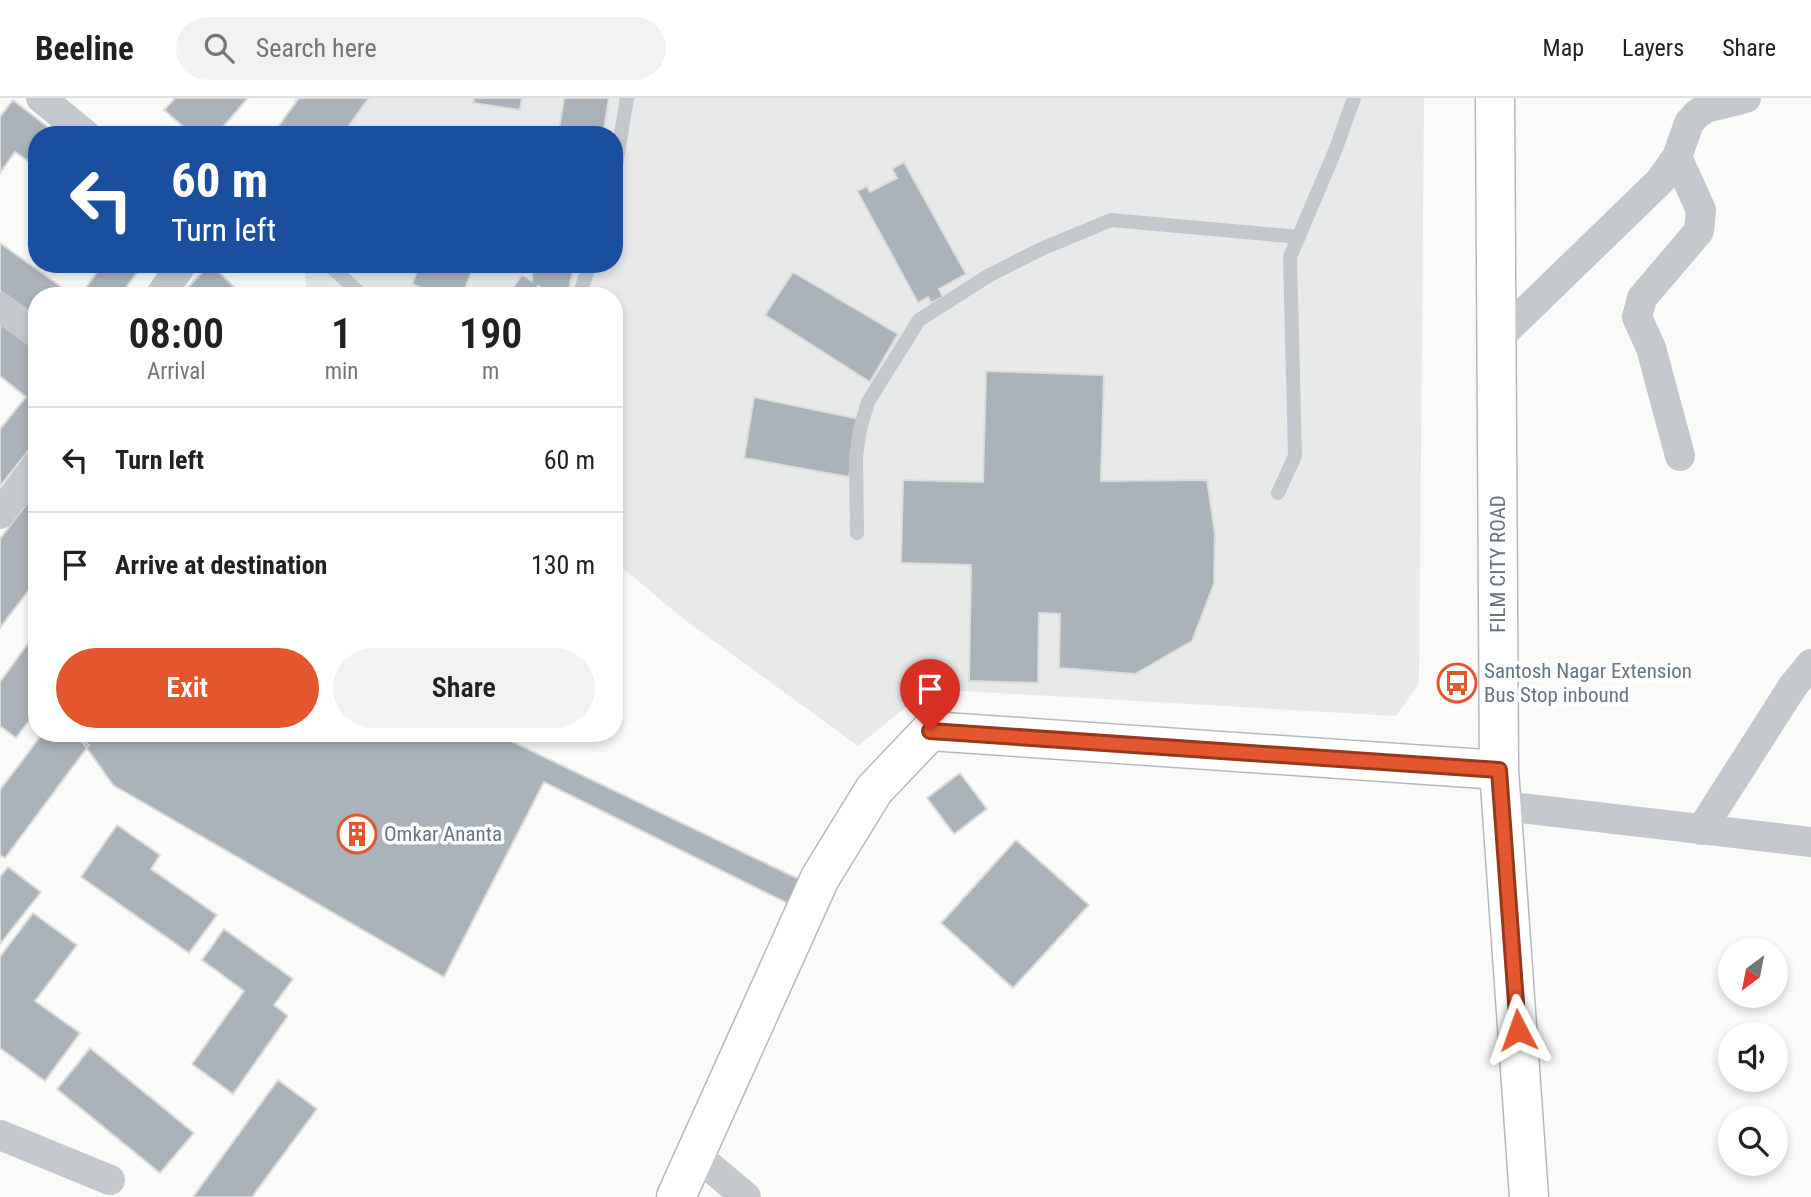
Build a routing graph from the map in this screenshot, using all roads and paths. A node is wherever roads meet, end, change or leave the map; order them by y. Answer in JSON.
{"nodes":[{"id":1,"x":41,"y":98,"type":"edge"},
{"id":2,"x":627,"y":98,"type":"edge"},
{"id":3,"x":1354,"y":98,"type":"edge"},
{"id":4,"x":1495,"y":98,"type":"edge"},
{"id":5,"x":1746,"y":98,"type":"edge"},
{"id":6,"x":75,"y":126,"type":"edge"},
{"id":7,"x":622,"y":126,"type":"edge"},
{"id":8,"x":1677,"y":157,"type":"junction"},
{"id":9,"x":1299,"y":237,"type":"junction"},
{"id":10,"x":338,"y":273,"type":"edge"},
{"id":11,"x":353,"y":287,"type":"edge"},
{"id":12,"x":0,"y":307,"type":"edge"},
{"id":13,"x":28,"y":327,"type":"edge"},
{"id":14,"x":1497,"y":339,"type":"junction"},
{"id":15,"x":1679,"y":456,"type":"dead end"},
{"id":16,"x":28,"y":478,"type":"edge"},
{"id":17,"x":1278,"y":493,"type":"dead end"},
{"id":18,"x":0,"y":514,"type":"edge"},
{"id":19,"x":857,"y":533,"type":"dead end"},
{"id":20,"x":1811,"y":664,"type":"edge"},
{"id":21,"x":1501,"y":788,"type":"junction"},
{"id":22,"x":1701,"y":830,"type":"junction"},
{"id":23,"x":1811,"y":842,"type":"edge"},
{"id":24,"x":0,"y":1135,"type":"edge"},
{"id":25,"x":696,"y":1155,"type":"junction"},
{"id":26,"x":110,"y":1180,"type":"dead end"},
{"id":27,"x":677,"y":1197,"type":"edge"},
{"id":28,"x":746,"y":1197,"type":"edge"},
{"id":29,"x":1529,"y":1197,"type":"edge"}],
"edges":[{"from":1,"to":6,"type":"street"},
{"from":2,"to":7,"type":"lane"},
{"from":3,"to":9,"type":"lane"},
{"from":4,"to":14,"type":"street","name":"FILM CITY ROAD"},
{"from":5,"to":8,"type":"street"},
{"from":8,"to":14,"type":"street"},
{"from":8,"to":15,"type":"street"},
{"from":9,"to":17,"type":"lane"},
{"from":9,"to":19,"type":"lane"},
{"from":10,"to":11,"type":"lane"},
{"from":12,"to":13,"type":"street"},
{"from":14,"to":21,"type":"street","name":"FILM CITY ROAD"},
{"from":16,"to":18,"type":"street"},
{"from":20,"to":22,"type":"street"},
{"from":21,"to":22,"type":"street"},
{"from":21,"to":25,"type":"street"},
{"from":21,"to":29,"type":"street","name":"FILM CITY ROAD"},
{"from":22,"to":23,"type":"street"},
{"from":24,"to":26,"type":"street"},
{"from":25,"to":27,"type":"street"},
{"from":25,"to":28,"type":"street"}]}
